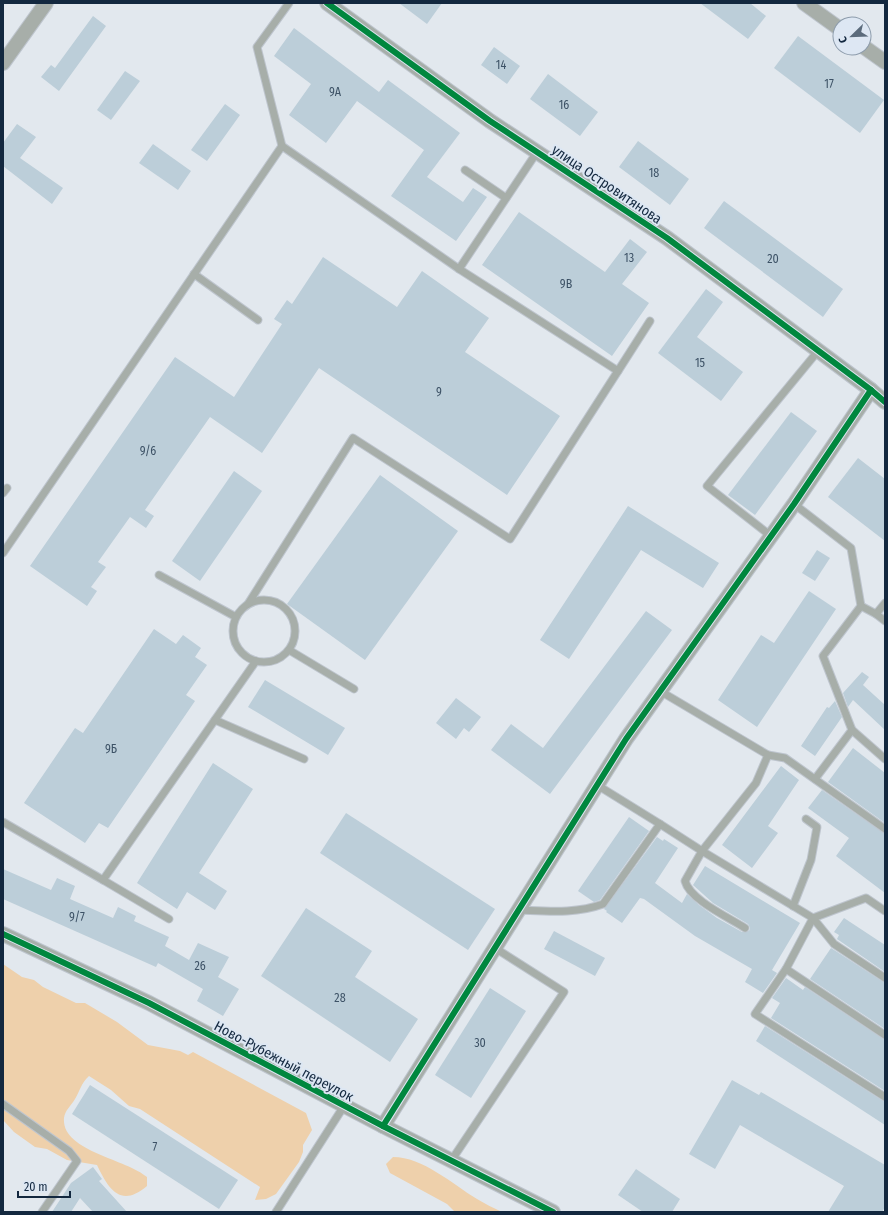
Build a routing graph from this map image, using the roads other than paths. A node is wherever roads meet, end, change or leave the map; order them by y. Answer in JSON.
{"nodes":[{"id":1,"x":46,"y":3,"type":"edge"},
{"id":2,"x":289,"y":3,"type":"edge"},
{"id":3,"x":327,"y":3,"type":"edge"},
{"id":4,"x":804,"y":3,"type":"edge"},
{"id":5,"x":832,"y":23,"type":"edge"},
{"id":6,"x":872,"y":53,"type":"edge"},
{"id":7,"x":885,"y":62,"type":"edge"},
{"id":8,"x":3,"y":63,"type":"edge"},
{"id":9,"x":282,"y":146,"type":"junction"},
{"id":10,"x":537,"y":152,"type":"junction"},
{"id":11,"x":464,"y":170,"type":"dead end"},
{"id":12,"x":506,"y":198,"type":"junction"},
{"id":13,"x":459,"y":269,"type":"junction"},
{"id":14,"x":194,"y":274,"type":"junction"},
{"id":15,"x":258,"y":320,"type":"dead end"},
{"id":16,"x":650,"y":321,"type":"dead end"},
{"id":17,"x":818,"y":351,"type":"junction"},
{"id":18,"x":618,"y":371,"type":"junction"},
{"id":19,"x":871,"y":390,"type":"junction"},
{"id":20,"x":885,"y":402,"type":"edge"},
{"id":21,"x":794,"y":504,"type":"junction"},
{"id":22,"x":771,"y":536,"type":"junction"},
{"id":23,"x":3,"y":553,"type":"edge"},
{"id":24,"x":159,"y":575,"type":"dead end"},
{"id":25,"x":885,"y":603,"type":"edge"},
{"id":26,"x":248,"y":604,"type":"junction"},
{"id":27,"x":861,"y":606,"type":"junction"},
{"id":28,"x":876,"y":614,"type":"junction"},
{"id":29,"x":236,"y":617,"type":"junction"},
{"id":30,"x":885,"y":621,"type":"edge"},
{"id":31,"x":289,"y":650,"type":"junction"},
{"id":32,"x":256,"y":661,"type":"junction"},
{"id":33,"x":354,"y":689,"type":"dead end"},
{"id":34,"x":660,"y":691,"type":"junction"},
{"id":35,"x":216,"y":720,"type":"junction"},
{"id":36,"x":852,"y":730,"type":"junction"},
{"id":37,"x":768,"y":755,"type":"junction"},
{"id":38,"x":304,"y":759,"type":"dead end"},
{"id":39,"x":885,"y":759,"type":"edge"},
{"id":40,"x":815,"y":779,"type":"junction"},
{"id":41,"x":597,"y":785,"type":"junction"},
{"id":42,"x":806,"y":819,"type":"dead end"},
{"id":43,"x":3,"y":822,"type":"edge"},
{"id":44,"x":660,"y":824,"type":"junction"},
{"id":45,"x":885,"y":829,"type":"edge"},
{"id":46,"x":702,"y":851,"type":"junction"},
{"id":47,"x":102,"y":880,"type":"junction"},
{"id":48,"x":793,"y":906,"type":"junction"},
{"id":49,"x":519,"y":910,"type":"junction"},
{"id":50,"x":885,"y":911,"type":"edge"},
{"id":51,"x":813,"y":918,"type":"junction"},
{"id":52,"x":169,"y":920,"type":"dead end"},
{"id":53,"x":745,"y":928,"type":"dead end"},
{"id":54,"x":3,"y":934,"type":"edge"},
{"id":55,"x":495,"y":948,"type":"junction"},
{"id":56,"x":786,"y":969,"type":"junction"},
{"id":57,"x":885,"y":978,"type":"edge"},
{"id":58,"x":885,"y":1036,"type":"edge"},
{"id":59,"x":885,"y":1097,"type":"edge"},
{"id":60,"x":3,"y":1104,"type":"edge"},
{"id":61,"x":344,"y":1106,"type":"junction"},
{"id":62,"x":382,"y":1126,"type":"junction"},
{"id":63,"x":451,"y":1161,"type":"junction"},
{"id":64,"x":42,"y":1212,"type":"edge"},
{"id":65,"x":276,"y":1212,"type":"edge"},
{"id":66,"x":553,"y":1212,"type":"edge"}],
"edges":[{"from":1,"to":8,"type":"street"},
{"from":2,"to":9,"type":"lane"},
{"from":3,"to":10,"type":"street","name":"улица Островитянова"},
{"from":4,"to":5,"type":"street"},
{"from":6,"to":7,"type":"street"},
{"from":9,"to":13,"type":"lane"},
{"from":9,"to":14,"type":"lane"},
{"from":10,"to":12,"type":"lane"},
{"from":10,"to":17,"type":"street","name":"улица Островитянова"},
{"from":11,"to":12,"type":"lane"},
{"from":12,"to":13,"type":"lane"},
{"from":13,"to":18,"type":"lane"},
{"from":14,"to":15,"type":"lane"},
{"from":14,"to":23,"type":"lane"},
{"from":16,"to":18,"type":"lane"},
{"from":17,"to":19,"type":"street","name":"улица Островитянова"},
{"from":17,"to":22,"type":"lane"},
{"from":18,"to":26,"type":"lane"},
{"from":19,"to":20,"type":"street","name":"улица Островитянова"},
{"from":19,"to":21,"type":"street"},
{"from":21,"to":22,"type":"street"},
{"from":21,"to":27,"type":"lane"},
{"from":22,"to":34,"type":"street"},
{"from":24,"to":29,"type":"lane"},
{"from":25,"to":28,"type":"lane"},
{"from":26,"to":29,"type":"lane"},
{"from":26,"to":31,"type":"lane"},
{"from":27,"to":28,"type":"lane"},
{"from":27,"to":36,"type":"lane"},
{"from":28,"to":30,"type":"lane"},
{"from":29,"to":32,"type":"lane"},
{"from":31,"to":32,"type":"lane"},
{"from":31,"to":33,"type":"lane"},
{"from":32,"to":35,"type":"lane"},
{"from":34,"to":37,"type":"lane"},
{"from":34,"to":41,"type":"street"},
{"from":35,"to":38,"type":"lane"},
{"from":35,"to":47,"type":"lane"},
{"from":36,"to":39,"type":"lane"},
{"from":36,"to":40,"type":"lane"},
{"from":37,"to":40,"type":"lane"},
{"from":37,"to":46,"type":"lane"},
{"from":40,"to":45,"type":"lane"},
{"from":41,"to":44,"type":"lane"},
{"from":41,"to":49,"type":"street"},
{"from":42,"to":48,"type":"lane"},
{"from":43,"to":47,"type":"lane"},
{"from":44,"to":46,"type":"lane"},
{"from":44,"to":49,"type":"lane"},
{"from":46,"to":48,"type":"lane"},
{"from":46,"to":53,"type":"lane"},
{"from":47,"to":52,"type":"lane"},
{"from":48,"to":51,"type":"lane"},
{"from":49,"to":55,"type":"street"},
{"from":50,"to":51,"type":"lane"},
{"from":51,"to":56,"type":"lane"},
{"from":51,"to":57,"type":"lane"},
{"from":54,"to":61,"type":"street","name":"Ново-Рубежный переулок"},
{"from":55,"to":62,"type":"street"},
{"from":55,"to":63,"type":"lane"},
{"from":56,"to":58,"type":"lane"},
{"from":56,"to":59,"type":"lane"},
{"from":60,"to":64,"type":"lane"},
{"from":61,"to":62,"type":"street","name":"Ново-Рубежный переулок"},
{"from":61,"to":65,"type":"lane"},
{"from":62,"to":63,"type":"street","name":"Ново-Рубежный переулок"},
{"from":63,"to":66,"type":"street","name":"Ново-Рубежный переулок"}]}
